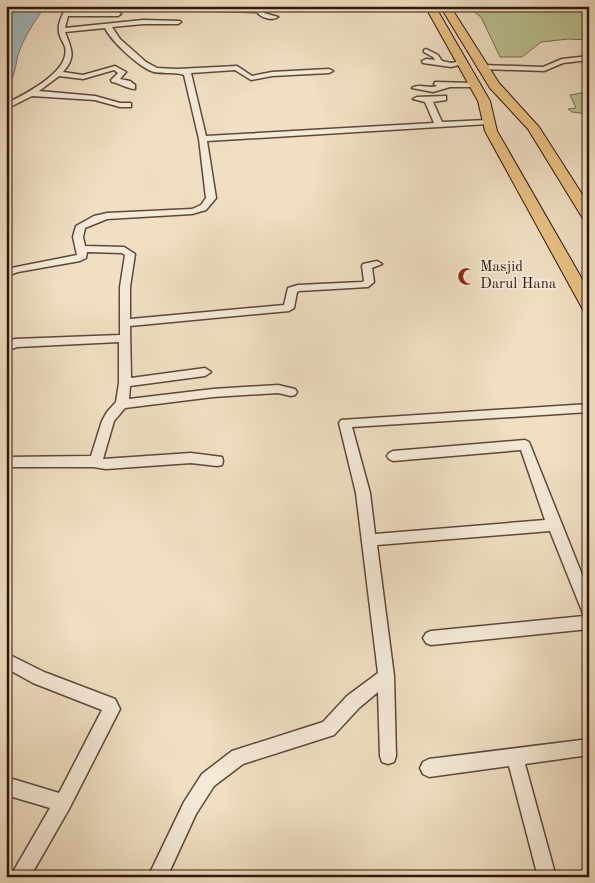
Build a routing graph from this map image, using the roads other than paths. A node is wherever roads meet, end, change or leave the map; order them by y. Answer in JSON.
{"nodes":[{"id":1,"x":70,"y":6,"type":"edge"},
{"id":2,"x":157,"y":7,"type":"edge"},
{"id":3,"x":433,"y":7,"type":"edge"},
{"id":4,"x":179,"y":10,"type":"junction"},
{"id":5,"x":261,"y":10,"type":"edge"},
{"id":6,"x":66,"y":14,"type":"junction"},
{"id":7,"x":118,"y":14,"type":"dead end"},
{"id":8,"x":275,"y":17,"type":"dead end"},
{"id":9,"x":256,"y":20,"type":"dead end"},
{"id":10,"x":178,"y":22,"type":"junction"},
{"id":11,"x":129,"y":24,"type":"junction"},
{"id":12,"x":108,"y":26,"type":"junction"},
{"id":13,"x":138,"y":28,"type":"dead end"},
{"id":14,"x":62,"y":30,"type":"junction"},
{"id":15,"x":175,"y":31,"type":"dead end"},
{"id":16,"x":426,"y":51,"type":"dead end"},
{"id":17,"x":589,"y":58,"type":"edge"},
{"id":18,"x":426,"y":61,"type":"dead end"},
{"id":19,"x":440,"y":64,"type":"junction"},
{"id":20,"x":463,"y":65,"type":"junction"},
{"id":21,"x":483,"y":67,"type":"junction"},
{"id":22,"x":430,"y":69,"type":"dead end"},
{"id":23,"x":329,"y":71,"type":"dead end"},
{"id":24,"x":186,"y":72,"type":"junction"},
{"id":25,"x":58,"y":74,"type":"junction"},
{"id":26,"x":438,"y":84,"type":"dead end"},
{"id":27,"x":452,"y":84,"type":"junction"},
{"id":28,"x":476,"y":86,"type":"junction"},
{"id":29,"x":132,"y":87,"type":"dead end"},
{"id":30,"x":416,"y":88,"type":"dead end"},
{"id":31,"x":29,"y":93,"type":"junction"},
{"id":32,"x":443,"y":98,"type":"dead end"},
{"id":33,"x":417,"y":99,"type":"dead end"},
{"id":34,"x":430,"y":100,"type":"junction"},
{"id":35,"x":128,"y":105,"type":"dead end"},
{"id":36,"x":6,"y":107,"type":"edge"},
{"id":37,"x":488,"y":122,"type":"junction"},
{"id":38,"x":439,"y":125,"type":"junction"},
{"id":39,"x":202,"y":139,"type":"junction"},
{"id":40,"x":589,"y":217,"type":"edge"},
{"id":41,"x":82,"y":250,"type":"junction"},
{"id":42,"x":377,"y":264,"type":"dead end"},
{"id":43,"x":6,"y":273,"type":"edge"},
{"id":44,"x":589,"y":306,"type":"edge"},
{"id":45,"x":126,"y":323,"type":"junction"},
{"id":46,"x":126,"y":338,"type":"junction"},
{"id":47,"x":6,"y":347,"type":"edge"},
{"id":48,"x":205,"y":372,"type":"dead end"},
{"id":49,"x":125,"y":383,"type":"junction"},
{"id":50,"x":291,"y":392,"type":"dead end"},
{"id":51,"x":122,"y":404,"type":"junction"},
{"id":52,"x":589,"y":408,"type":"edge"},
{"id":53,"x":393,"y":456,"type":"dead end"},
{"id":54,"x":217,"y":461,"type":"dead end"},
{"id":55,"x":6,"y":462,"type":"edge"},
{"id":56,"x":94,"y":462,"type":"junction"},
{"id":57,"x":554,"y":525,"type":"junction"},
{"id":58,"x":369,"y":540,"type":"junction"},
{"id":59,"x":589,"y":611,"type":"edge"},
{"id":60,"x":589,"y":622,"type":"edge"},
{"id":61,"x":431,"y":638,"type":"dead end"},
{"id":62,"x":6,"y":660,"type":"edge"},
{"id":63,"x":386,"y":676,"type":"junction"},
{"id":64,"x":589,"y":747,"type":"edge"},
{"id":65,"x":388,"y":756,"type":"dead end"},
{"id":66,"x":515,"y":757,"type":"junction"},
{"id":67,"x":429,"y":768,"type":"dead end"},
{"id":68,"x":6,"y":786,"type":"edge"},
{"id":69,"x":63,"y":803,"type":"junction"},
{"id":70,"x":19,"y":877,"type":"edge"},
{"id":71,"x":157,"y":877,"type":"edge"},
{"id":72,"x":547,"y":877,"type":"edge"}],
"edges":[{"from":1,"to":6,"type":"street"},
{"from":2,"to":4,"type":"street"},
{"from":3,"to":20,"type":"highway"},
{"from":3,"to":21,"type":"highway"},
{"from":4,"to":5,"type":"street"},
{"from":4,"to":10,"type":"street"},
{"from":5,"to":8,"type":"street"},
{"from":5,"to":9,"type":"street"},
{"from":6,"to":7,"type":"street"},
{"from":6,"to":14,"type":"street"},
{"from":10,"to":11,"type":"street"},
{"from":10,"to":15,"type":"street"},
{"from":11,"to":12,"type":"street"},
{"from":11,"to":13,"type":"street"},
{"from":12,"to":14,"type":"street"},
{"from":12,"to":24,"type":"street"},
{"from":14,"to":25,"type":"street"},
{"from":16,"to":19,"type":"street"},
{"from":17,"to":21,"type":"street"},
{"from":18,"to":19,"type":"street"},
{"from":19,"to":20,"type":"street"},
{"from":20,"to":22,"type":"street"},
{"from":20,"to":28,"type":"highway"},
{"from":21,"to":40,"type":"highway"},
{"from":23,"to":24,"type":"street"},
{"from":24,"to":39,"type":"street"},
{"from":25,"to":29,"type":"street"},
{"from":25,"to":31,"type":"street"},
{"from":26,"to":27,"type":"street"},
{"from":27,"to":28,"type":"street"},
{"from":27,"to":30,"type":"street"},
{"from":28,"to":37,"type":"highway"},
{"from":31,"to":35,"type":"street"},
{"from":31,"to":36,"type":"street"},
{"from":32,"to":34,"type":"street"},
{"from":33,"to":34,"type":"street"},
{"from":34,"to":38,"type":"street"},
{"from":37,"to":38,"type":"street"},
{"from":37,"to":44,"type":"highway"},
{"from":38,"to":39,"type":"street"},
{"from":39,"to":41,"type":"street"},
{"from":41,"to":43,"type":"street"},
{"from":41,"to":45,"type":"street"},
{"from":42,"to":45,"type":"street"},
{"from":45,"to":46,"type":"street"},
{"from":46,"to":47,"type":"street"},
{"from":46,"to":49,"type":"street"},
{"from":48,"to":49,"type":"street"},
{"from":49,"to":51,"type":"street"},
{"from":50,"to":51,"type":"street"},
{"from":51,"to":56,"type":"street"},
{"from":52,"to":58,"type":"street"},
{"from":53,"to":57,"type":"street"},
{"from":54,"to":56,"type":"street"},
{"from":55,"to":56,"type":"street"},
{"from":57,"to":58,"type":"street"},
{"from":57,"to":59,"type":"street"},
{"from":58,"to":63,"type":"street"},
{"from":60,"to":61,"type":"street"},
{"from":62,"to":69,"type":"street"},
{"from":63,"to":65,"type":"street"},
{"from":63,"to":71,"type":"street"},
{"from":64,"to":66,"type":"street"},
{"from":66,"to":67,"type":"street"},
{"from":66,"to":72,"type":"street"},
{"from":68,"to":69,"type":"street"},
{"from":69,"to":70,"type":"street"}]}
